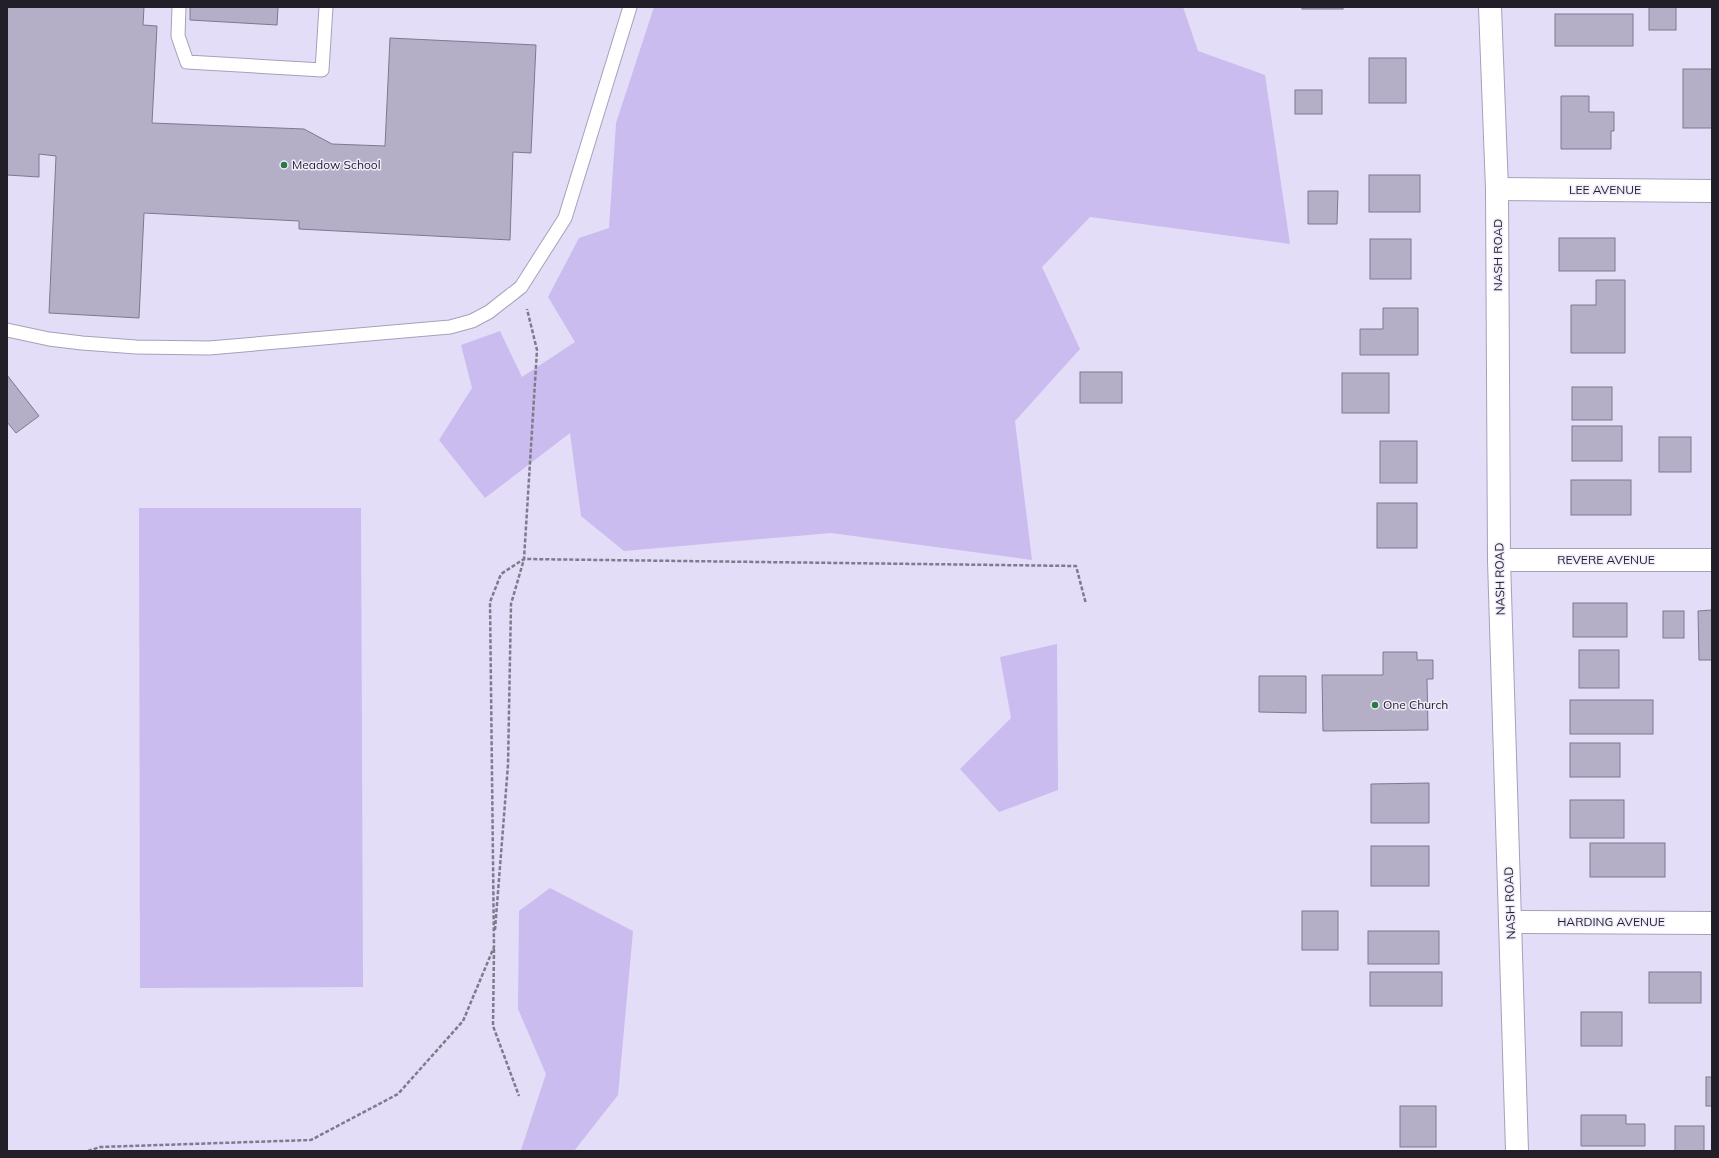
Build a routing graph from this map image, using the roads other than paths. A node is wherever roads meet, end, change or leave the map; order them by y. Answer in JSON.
{"nodes":[{"id":1,"x":179,"y":7,"type":"edge"},
{"id":2,"x":326,"y":7,"type":"edge"},
{"id":3,"x":630,"y":7,"type":"edge"},
{"id":4,"x":1490,"y":7,"type":"edge"},
{"id":5,"x":1497,"y":189,"type":"junction"},
{"id":6,"x":1712,"y":191,"type":"edge"},
{"id":7,"x":7,"y":330,"type":"edge"},
{"id":8,"x":1499,"y":560,"type":"junction"},
{"id":9,"x":1712,"y":560,"type":"edge"},
{"id":10,"x":1511,"y":922,"type":"junction"},
{"id":11,"x":1712,"y":922,"type":"edge"},
{"id":12,"x":1517,"y":1151,"type":"edge"}],
"edges":[{"from":1,"to":2,"type":"lane"},
{"from":3,"to":7,"type":"lane"},
{"from":4,"to":5,"type":"main road","name":"NASH ROAD"},
{"from":5,"to":6,"type":"main road","name":"LEE AVENUE"},
{"from":5,"to":8,"type":"main road","name":"NASH ROAD"},
{"from":8,"to":9,"type":"main road","name":"REVERE AVENUE"},
{"from":8,"to":10,"type":"main road","name":"NASH ROAD"},
{"from":10,"to":11,"type":"main road","name":"HARDING AVENUE"},
{"from":10,"to":12,"type":"main road","name":"NASH ROAD"}]}
